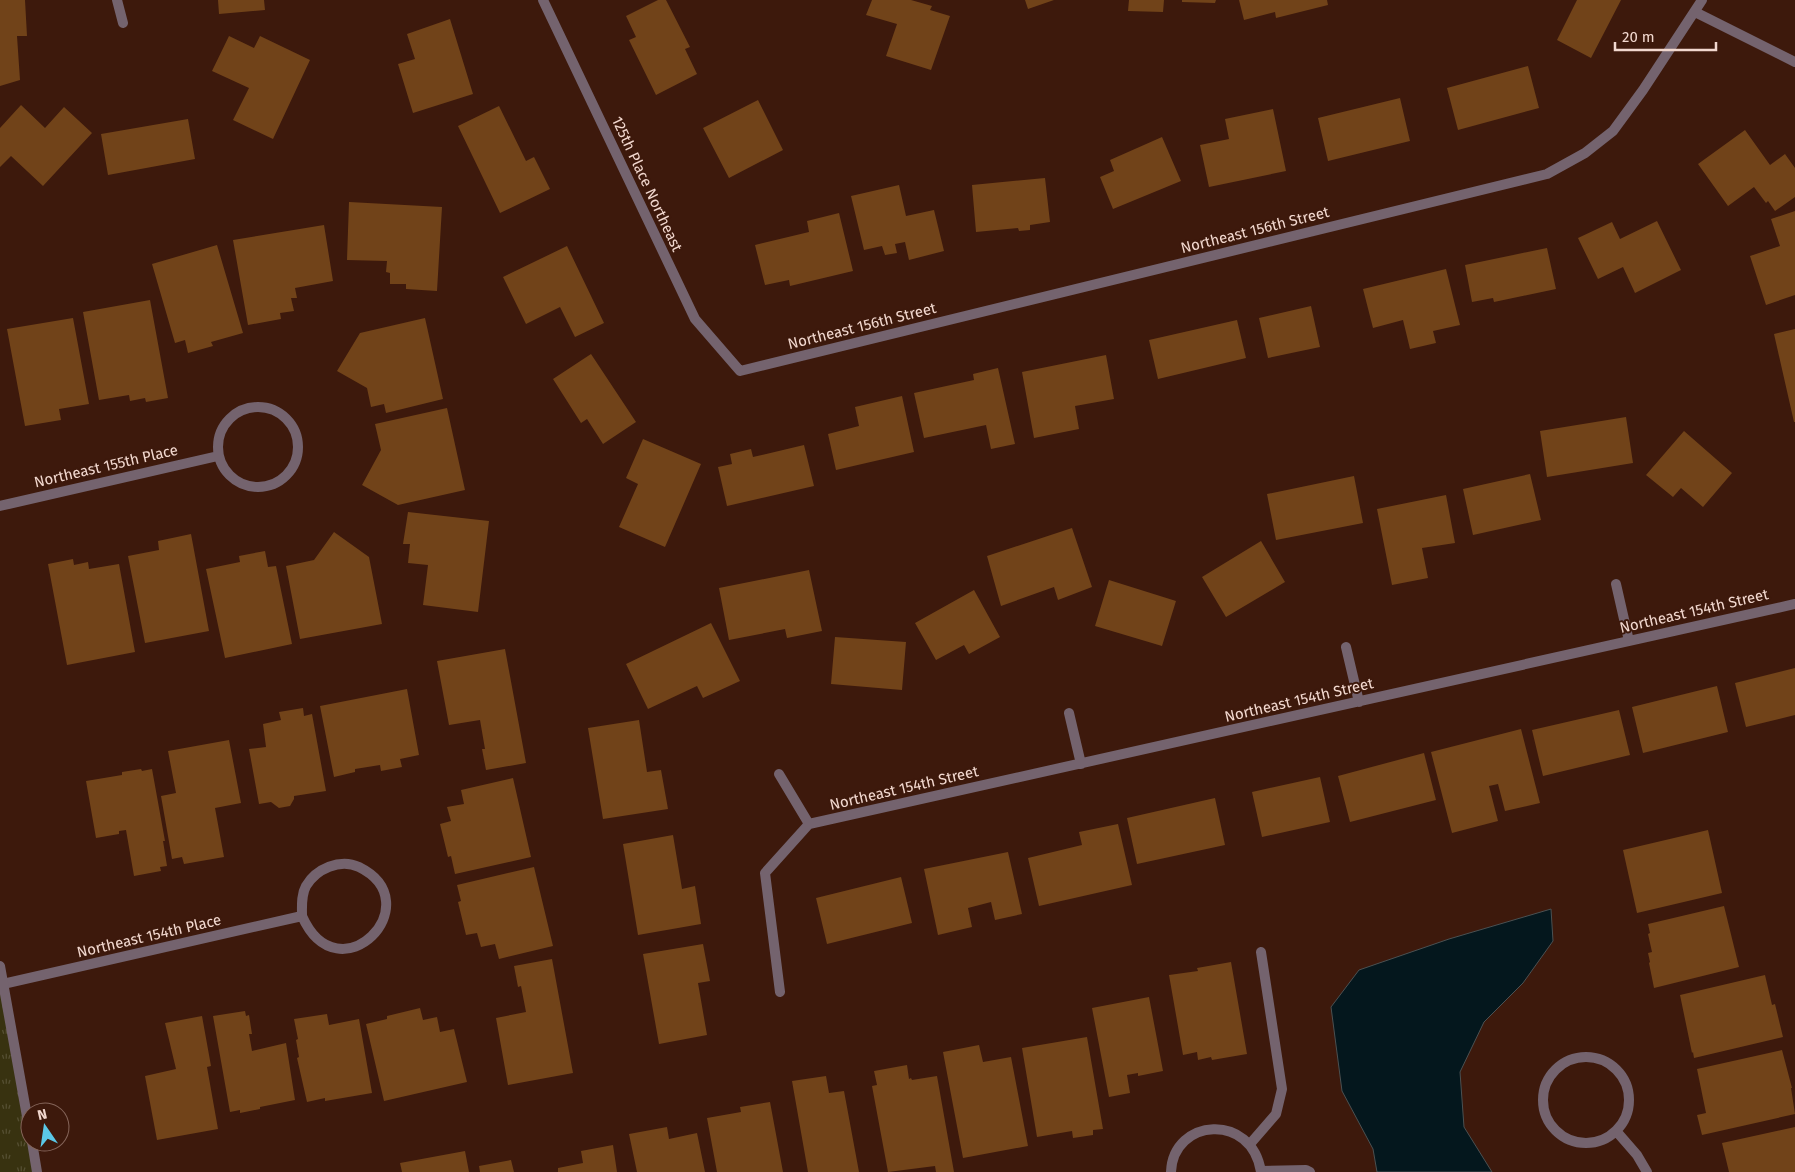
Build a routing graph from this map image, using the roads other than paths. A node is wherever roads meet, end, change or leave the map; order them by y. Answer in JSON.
{"nodes":[{"id":1,"x":118,"y":0,"type":"edge"},
{"id":2,"x":543,"y":0,"type":"edge"},
{"id":3,"x":1702,"y":0,"type":"edge"},
{"id":4,"x":1695,"y":12,"type":"junction"},
{"id":5,"x":123,"y":24,"type":"dead end"},
{"id":6,"x":1795,"y":62,"type":"edge"},
{"id":7,"x":740,"y":371,"type":"joint"},
{"id":8,"x":218,"y":456,"type":"junction"},
{"id":9,"x":0,"y":506,"type":"edge"},
{"id":10,"x":1616,"y":584,"type":"dead end"},
{"id":11,"x":1795,"y":604,"type":"edge"},
{"id":12,"x":1629,"y":641,"type":"junction"},
{"id":13,"x":1346,"y":647,"type":"dead end"},
{"id":14,"x":1358,"y":702,"type":"junction"},
{"id":15,"x":1069,"y":713,"type":"dead end"},
{"id":16,"x":1081,"y":764,"type":"junction"},
{"id":17,"x":779,"y":774,"type":"dead end"},
{"id":18,"x":809,"y":824,"type":"junction"},
{"id":19,"x":302,"y":916,"type":"junction"},
{"id":20,"x":1261,"y":952,"type":"dead end"},
{"id":21,"x":0,"y":966,"type":"edge"},
{"id":22,"x":4,"y":984,"type":"junction"},
{"id":23,"x":780,"y":992,"type":"dead end"},
{"id":24,"x":25,"y":1102,"type":"edge"},
{"id":25,"x":1617,"y":1132,"type":"junction"},
{"id":26,"x":1250,"y":1144,"type":"junction"},
{"id":27,"x":34,"y":1152,"type":"edge"},
{"id":28,"x":37,"y":1172,"type":"edge"},
{"id":29,"x":1171,"y":1172,"type":"edge"},
{"id":30,"x":1261,"y":1172,"type":"edge"},
{"id":31,"x":1310,"y":1172,"type":"edge"},
{"id":32,"x":1647,"y":1172,"type":"edge"}],
"edges":[{"from":1,"to":5,"type":"street"},
{"from":2,"to":7,"type":"street","name":"125th Place Northeast"},
{"from":3,"to":4,"type":"street","name":"Northeast 156th Street"},
{"from":4,"to":6,"type":"street"},
{"from":4,"to":7,"type":"street","name":"Northeast 156th Street"},
{"from":8,"to":8,"type":"street"},
{"from":8,"to":9,"type":"street","name":"Northeast 155th Place"},
{"from":10,"to":12,"type":"street"},
{"from":11,"to":12,"type":"street","name":"Northeast 154th Street"},
{"from":12,"to":14,"type":"street","name":"Northeast 154th Street"},
{"from":13,"to":14,"type":"street"},
{"from":14,"to":16,"type":"street","name":"Northeast 154th Street"},
{"from":15,"to":16,"type":"street"},
{"from":16,"to":18,"type":"street","name":"Northeast 154th Street"},
{"from":17,"to":18,"type":"street"},
{"from":18,"to":23,"type":"street"},
{"from":19,"to":19,"type":"street"},
{"from":19,"to":22,"type":"street","name":"Northeast 154th Place"},
{"from":20,"to":26,"type":"street"},
{"from":21,"to":22,"type":"street"},
{"from":22,"to":24,"type":"street"},
{"from":25,"to":25,"type":"street"},
{"from":25,"to":32,"type":"street"},
{"from":26,"to":29,"type":"street"},
{"from":26,"to":30,"type":"street"},
{"from":27,"to":28,"type":"street"},
{"from":30,"to":31,"type":"street"}]}
